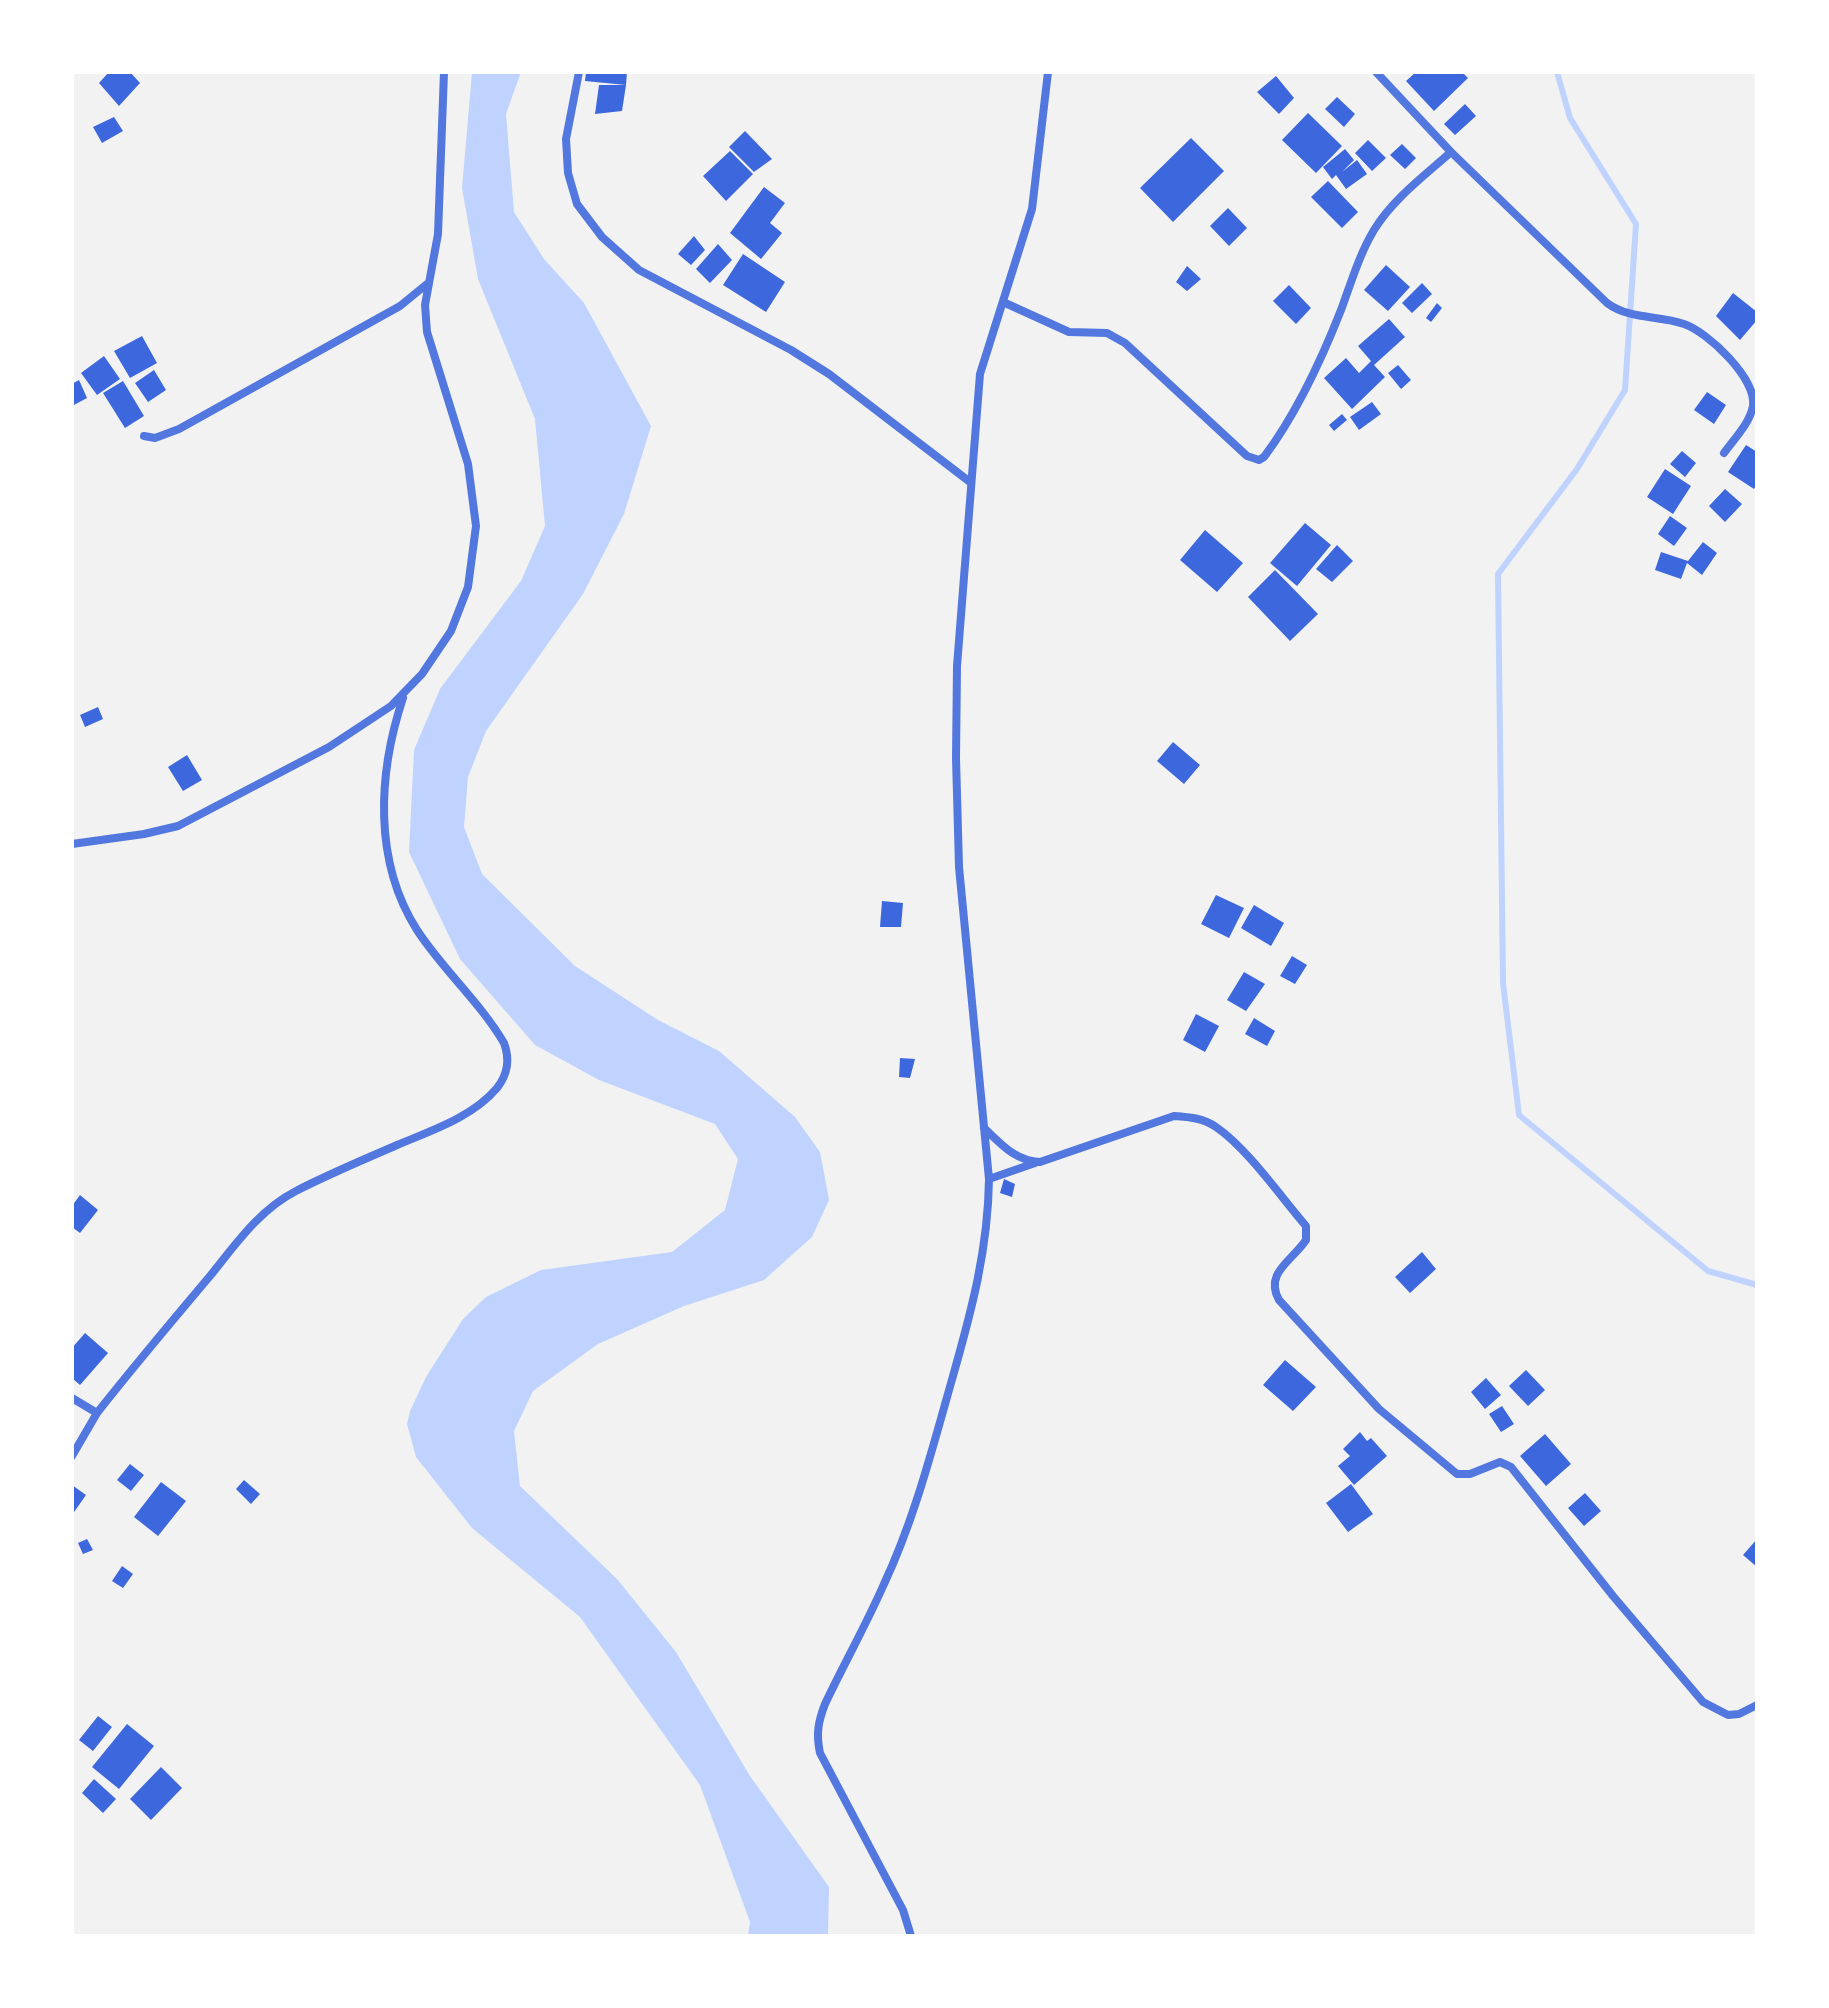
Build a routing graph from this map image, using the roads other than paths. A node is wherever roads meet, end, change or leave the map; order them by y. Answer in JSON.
{"nodes":[{"id":1,"x":444,"y":72,"type":"edge"},
{"id":2,"x":579,"y":72,"type":"edge"},
{"id":3,"x":1048,"y":72,"type":"edge"},
{"id":4,"x":1376,"y":72,"type":"edge"},
{"id":5,"x":1451,"y":152,"type":"junction"},
{"id":6,"x":428,"y":284,"type":"junction"},
{"id":7,"x":1003,"y":302,"type":"junction"},
{"id":8,"x":144,"y":436,"type":"dead end"},
{"id":9,"x":1724,"y":453,"type":"dead end"},
{"id":10,"x":970,"y":482,"type":"junction"},
{"id":11,"x":404,"y":693,"type":"junction"},
{"id":12,"x":72,"y":844,"type":"edge"},
{"id":13,"x":984,"y":1127,"type":"junction"},
{"id":14,"x":1040,"y":1162,"type":"junction"},
{"id":15,"x":989,"y":1179,"type":"junction"},
{"id":16,"x":72,"y":1398,"type":"edge"},
{"id":17,"x":97,"y":1413,"type":"junction"},
{"id":18,"x":72,"y":1456,"type":"edge"},
{"id":19,"x":1757,"y":1705,"type":"edge"},
{"id":20,"x":911,"y":1936,"type":"edge"}],
"edges":[{"from":1,"to":6,"type":"street"},
{"from":2,"to":10,"type":"street"},
{"from":3,"to":7,"type":"street"},
{"from":4,"to":5,"type":"street"},
{"from":5,"to":7,"type":"street"},
{"from":5,"to":9,"type":"street"},
{"from":6,"to":8,"type":"street"},
{"from":6,"to":11,"type":"street"},
{"from":7,"to":10,"type":"street"},
{"from":10,"to":13,"type":"street"},
{"from":11,"to":12,"type":"street"},
{"from":11,"to":17,"type":"street"},
{"from":13,"to":14,"type":"street"},
{"from":13,"to":15,"type":"street"},
{"from":14,"to":15,"type":"street"},
{"from":14,"to":19,"type":"street"},
{"from":15,"to":20,"type":"street"},
{"from":16,"to":17,"type":"street"},
{"from":17,"to":18,"type":"street"}]}
